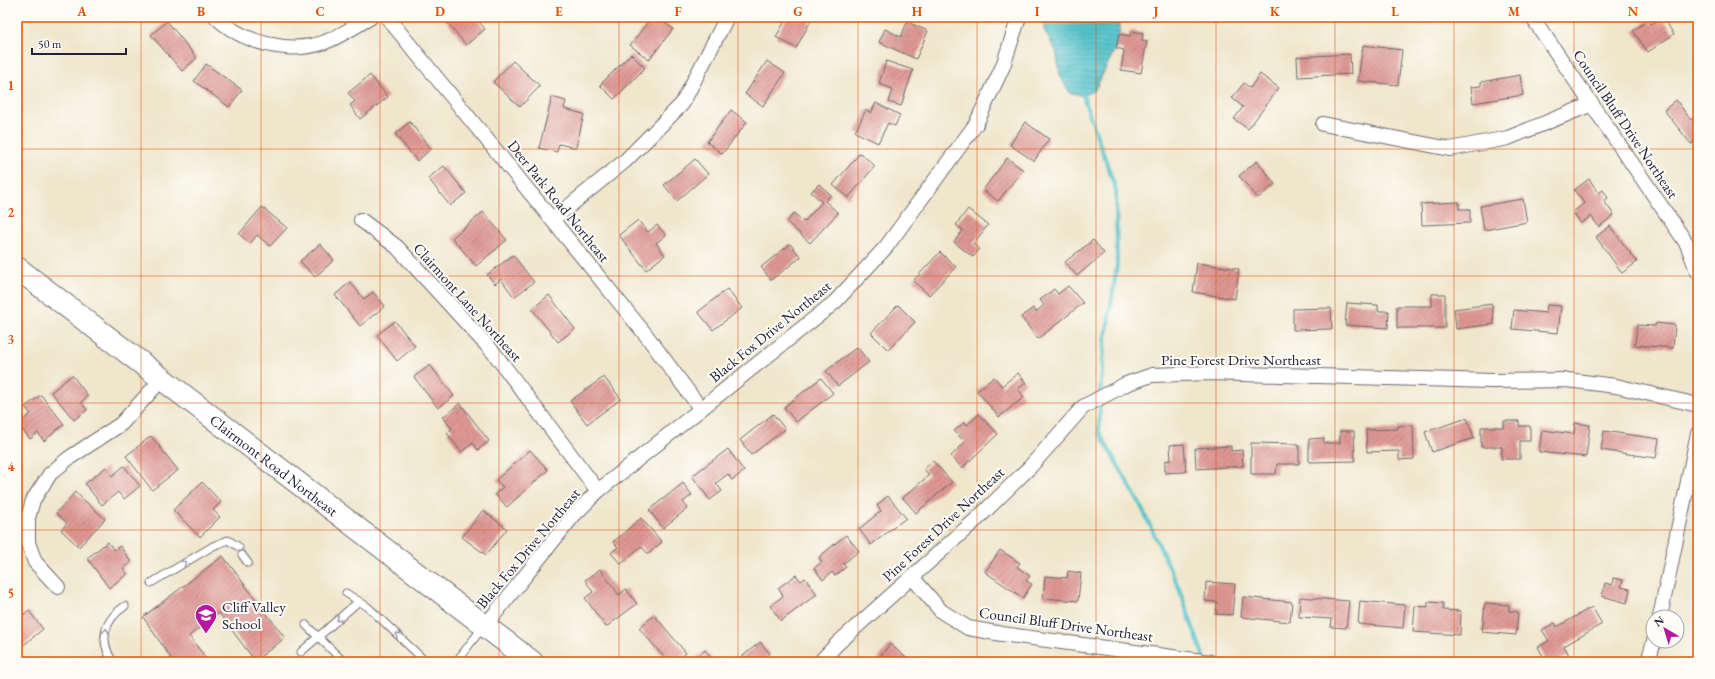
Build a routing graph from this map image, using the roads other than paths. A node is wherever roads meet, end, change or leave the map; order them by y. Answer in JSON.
{"nodes":[{"id":1,"x":216,"y":17,"type":"edge"},
{"id":2,"x":371,"y":17,"type":"edge"},
{"id":3,"x":387,"y":17,"type":"edge"},
{"id":4,"x":727,"y":17,"type":"edge"},
{"id":5,"x":1019,"y":17,"type":"edge"},
{"id":6,"x":1532,"y":17,"type":"edge"},
{"id":7,"x":1592,"y":104,"type":"junction"},
{"id":8,"x":1323,"y":124,"type":"dead end"},
{"id":9,"x":361,"y":220,"type":"dead end"},
{"id":10,"x":552,"y":220,"type":"junction"},
{"id":11,"x":17,"y":268,"type":"edge"},
{"id":12,"x":1698,"y":273,"type":"edge"},
{"id":13,"x":162,"y":379,"type":"junction"},
{"id":14,"x":1698,"y":405,"type":"edge"},
{"id":15,"x":701,"y":409,"type":"junction"},
{"id":16,"x":1698,"y":432,"type":"edge"},
{"id":17,"x":598,"y":491,"type":"junction"},
{"id":18,"x":239,"y":547,"type":"dead end"},
{"id":19,"x":242,"y":555,"type":"dead end"},
{"id":20,"x":248,"y":563,"type":"dead end"},
{"id":21,"x":912,"y":577,"type":"junction"},
{"id":22,"x":151,"y":583,"type":"dead end"},
{"id":23,"x":58,"y":587,"type":"dead end"},
{"id":24,"x":346,"y":592,"type":"dead end"},
{"id":25,"x":359,"y":601,"type":"junction"},
{"id":26,"x":125,"y":606,"type":"dead end"},
{"id":27,"x":1662,"y":609,"type":"edge"},
{"id":28,"x":306,"y":625,"type":"dead end"},
{"id":29,"x":485,"y":626,"type":"junction"},
{"id":30,"x":318,"y":637,"type":"junction"},
{"id":31,"x":1652,"y":649,"type":"edge"},
{"id":32,"x":301,"y":652,"type":"dead end"},
{"id":33,"x":113,"y":662,"type":"edge"},
{"id":34,"x":344,"y":662,"type":"edge"},
{"id":35,"x":426,"y":662,"type":"edge"},
{"id":36,"x":456,"y":662,"type":"edge"},
{"id":37,"x":532,"y":662,"type":"edge"},
{"id":38,"x":820,"y":662,"type":"edge"},
{"id":39,"x":1210,"y":662,"type":"edge"},
{"id":40,"x":1648,"y":662,"type":"edge"}],
"edges":[{"from":1,"to":2,"type":"street"},
{"from":3,"to":10,"type":"street","name":"Deer Park Road Northeast"},
{"from":4,"to":10,"type":"street"},
{"from":5,"to":15,"type":"street","name":"Black Fox Drive Northeast"},
{"from":6,"to":7,"type":"street","name":"Council Bluff Drive Northeast"},
{"from":7,"to":8,"type":"street"},
{"from":7,"to":12,"type":"street","name":"Council Bluff Drive Northeast"},
{"from":9,"to":17,"type":"street","name":"Clairmont Lane Northeast"},
{"from":10,"to":15,"type":"street","name":"Deer Park Road Northeast"},
{"from":11,"to":13,"type":"main road","name":"Clairmont Road Northeast"},
{"from":13,"to":23,"type":"street"},
{"from":13,"to":29,"type":"main road","name":"Clairmont Road Northeast"},
{"from":14,"to":21,"type":"street","name":"Pine Forest Drive Northeast"},
{"from":15,"to":17,"type":"street","name":"Black Fox Drive Northeast"},
{"from":16,"to":27,"type":"street"},
{"from":17,"to":29,"type":"street","name":"Black Fox Drive Northeast"},
{"from":22,"to":18,"type":"lane","one_way":true},
{"from":19,"to":20,"type":"lane"},
{"from":21,"to":38,"type":"street","name":"Pine Forest Drive Northeast"},
{"from":21,"to":39,"type":"street","name":"Council Bluff Drive Northeast"},
{"from":24,"to":25,"type":"lane"},
{"from":25,"to":30,"type":"lane","one_way":true},
{"from":35,"to":25,"type":"lane","one_way":true},
{"from":33,"to":26,"type":"lane","one_way":true},
{"from":28,"to":30,"type":"lane"},
{"from":29,"to":36,"type":"lane"},
{"from":29,"to":37,"type":"main road","name":"Clairmont Road Northeast"},
{"from":30,"to":32,"type":"lane"},
{"from":30,"to":34,"type":"lane"},
{"from":31,"to":40,"type":"street"}]}
